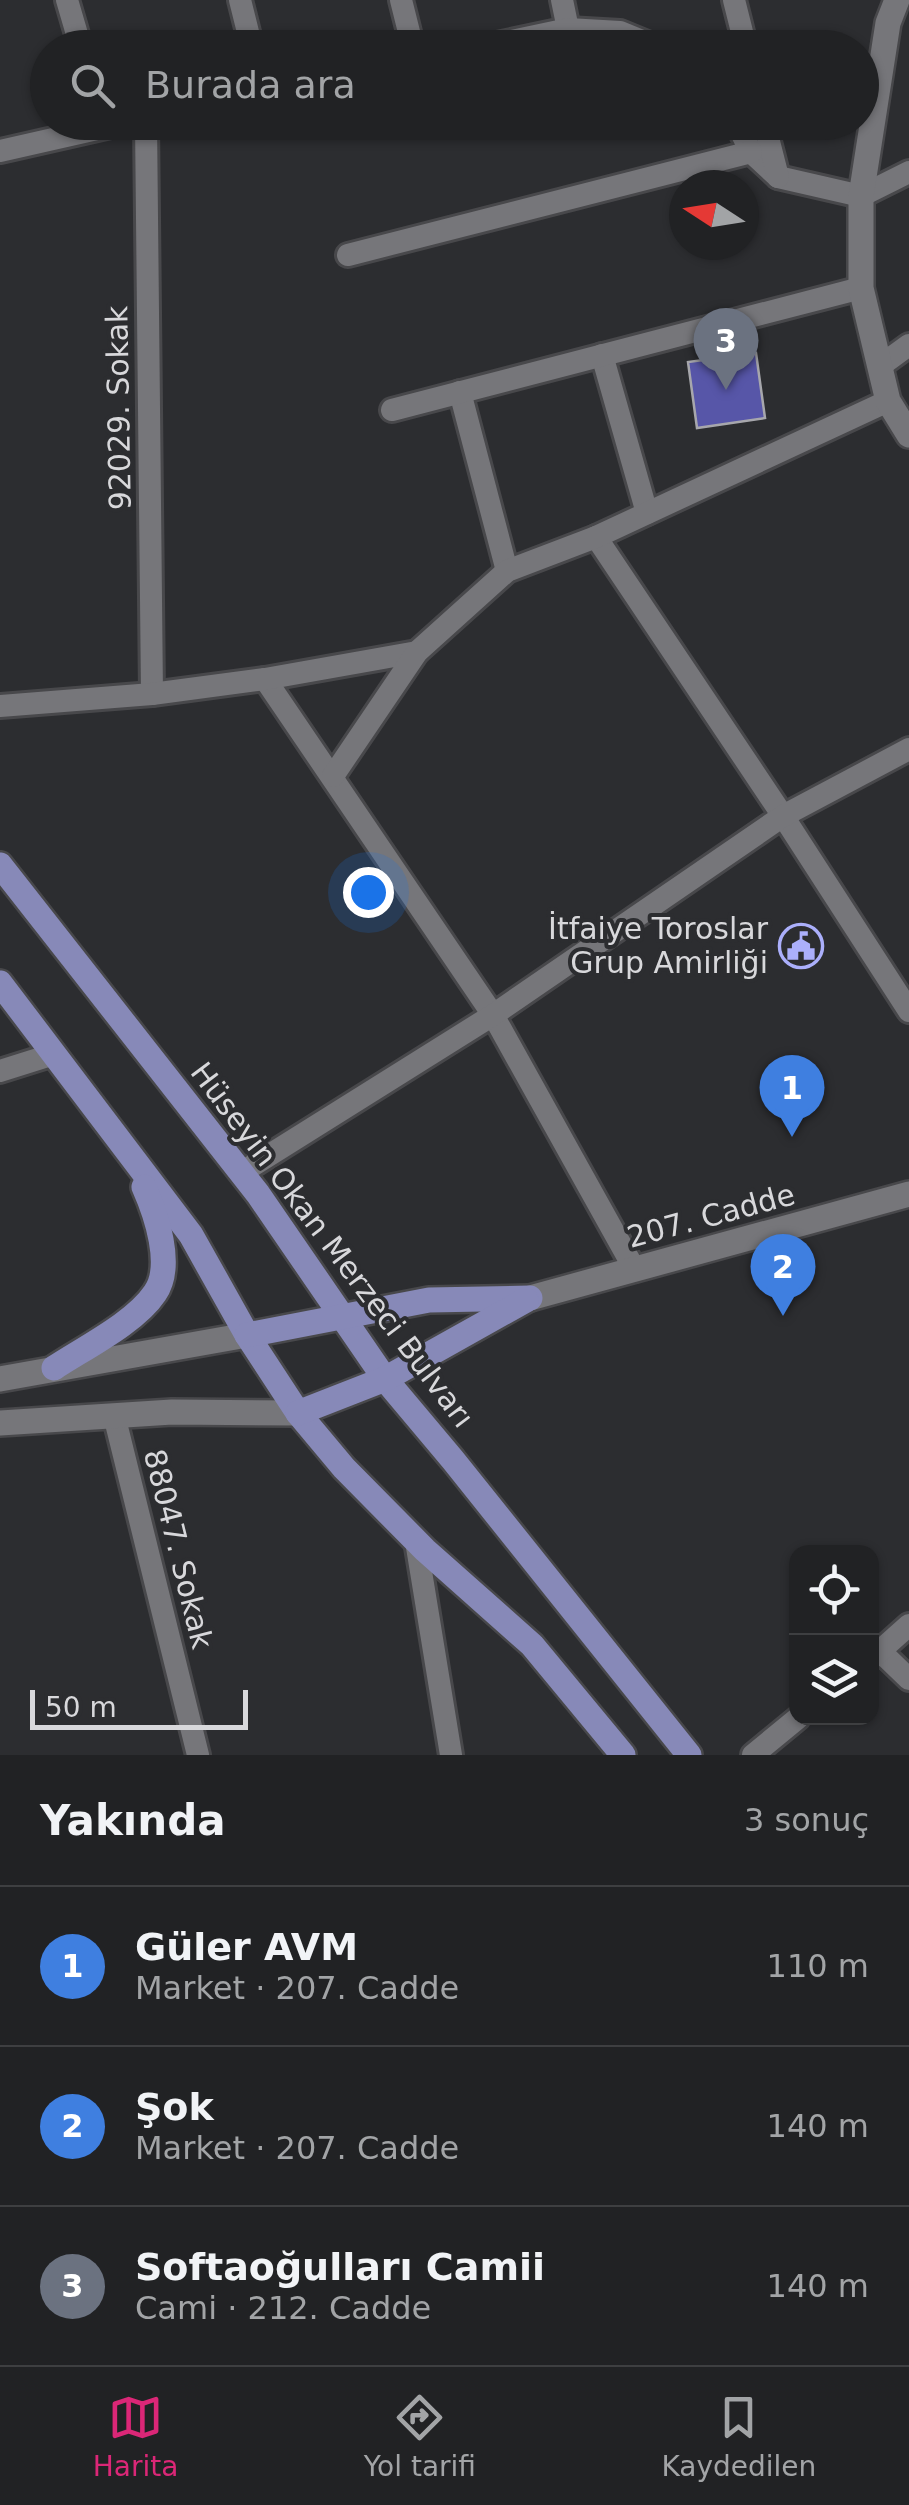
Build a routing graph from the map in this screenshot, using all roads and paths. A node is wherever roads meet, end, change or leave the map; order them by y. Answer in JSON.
{"nodes":[{"id":1,"x":67,"y":0,"type":"edge"},
{"id":2,"x":240,"y":0,"type":"edge"},
{"id":3,"x":401,"y":0,"type":"edge"},
{"id":4,"x":562,"y":0,"type":"edge"},
{"id":5,"x":734,"y":0,"type":"edge"},
{"id":6,"x":898,"y":0,"type":"edge"},
{"id":7,"x":568,"y":28,"type":"junction"},
{"id":8,"x":76,"y":30,"type":"edge"},
{"id":9,"x":248,"y":30,"type":"edge"},
{"id":10,"x":408,"y":30,"type":"edge"},
{"id":11,"x":559,"y":30,"type":"edge"},
{"id":12,"x":594,"y":30,"type":"edge"},
{"id":13,"x":742,"y":30,"type":"edge"},
{"id":14,"x":879,"y":81,"type":"edge"},
{"id":15,"x":44,"y":140,"type":"edge"},
{"id":16,"x":146,"y":140,"type":"edge"},
{"id":17,"x":745,"y":140,"type":"edge"},
{"id":18,"x":769,"y":140,"type":"edge"},
{"id":19,"x":870,"y":140,"type":"edge"},
{"id":20,"x":0,"y":151,"type":"edge"},
{"id":21,"x":751,"y":152,"type":"junction"},
{"id":22,"x":909,"y":172,"type":"edge"},
{"id":23,"x":778,"y":177,"type":"junction"},
{"id":24,"x":861,"y":196,"type":"junction"},
{"id":25,"x":348,"y":256,"type":"dead end"},
{"id":26,"x":861,"y":288,"type":"junction"},
{"id":27,"x":909,"y":345,"type":"edge"},
{"id":28,"x":602,"y":355,"type":"junction"},
{"id":29,"x":880,"y":366,"type":"junction"},
{"id":30,"x":460,"y":392,"type":"junction"},
{"id":31,"x":888,"y":401,"type":"junction"},
{"id":32,"x":392,"y":410,"type":"dead end"},
{"id":33,"x":909,"y":435,"type":"edge"},
{"id":34,"x":647,"y":514,"type":"junction"},
{"id":35,"x":596,"y":537,"type":"junction"},
{"id":36,"x":507,"y":571,"type":"junction"},
{"id":37,"x":417,"y":652,"type":"junction"},
{"id":38,"x":266,"y":679,"type":"junction"},
{"id":39,"x":152,"y":694,"type":"junction"},
{"id":40,"x":0,"y":706,"type":"edge"},
{"id":41,"x":909,"y":749,"type":"edge"},
{"id":42,"x":333,"y":776,"type":"junction"},
{"id":43,"x":783,"y":816,"type":"junction"},
{"id":44,"x":0,"y":865,"type":"edge"},
{"id":45,"x":0,"y":984,"type":"edge"},
{"id":46,"x":909,"y":1011,"type":"edge"},
{"id":47,"x":492,"y":1014,"type":"junction"},
{"id":48,"x":54,"y":1054,"type":"junction"},
{"id":49,"x":0,"y":1071,"type":"edge"},
{"id":50,"x":126,"y":1146,"type":"junction"},
{"id":51,"x":241,"y":1173,"type":"junction"},
{"id":52,"x":909,"y":1194,"type":"edge"},
{"id":53,"x":634,"y":1270,"type":"junction"},
{"id":54,"x":530,"y":1298,"type":"junction"},
{"id":55,"x":341,"y":1317,"type":"junction"},
{"id":56,"x":247,"y":1334,"type":"junction"},
{"id":57,"x":54,"y":1368,"type":"junction"},
{"id":58,"x":0,"y":1379,"type":"edge"},
{"id":59,"x":385,"y":1380,"type":"junction"},
{"id":60,"x":298,"y":1413,"type":"junction"},
{"id":61,"x":114,"y":1415,"type":"junction"},
{"id":62,"x":0,"y":1423,"type":"edge"},
{"id":63,"x":416,"y":1541,"type":"junction"},
{"id":64,"x":909,"y":1624,"type":"edge"},
{"id":65,"x":879,"y":1651,"type":"edge"},
{"id":66,"x":879,"y":1656,"type":"edge"},
{"id":67,"x":909,"y":1679,"type":"edge"},
{"id":68,"x":789,"y":1725,"type":"edge"},
{"id":69,"x":198,"y":1755,"type":"edge"},
{"id":70,"x":450,"y":1755,"type":"edge"},
{"id":71,"x":623,"y":1755,"type":"edge"},
{"id":72,"x":689,"y":1755,"type":"edge"},
{"id":73,"x":752,"y":1755,"type":"edge"}],
"edges":[{"from":1,"to":8,"type":"street"},
{"from":2,"to":9,"type":"street"},
{"from":3,"to":10,"type":"street"},
{"from":4,"to":7,"type":"street"},
{"from":5,"to":13,"type":"street"},
{"from":6,"to":14,"type":"street"},
{"from":7,"to":11,"type":"street"},
{"from":7,"to":12,"type":"street"},
{"from":15,"to":20,"type":"street"},
{"from":16,"to":39,"type":"street","name":"92029. Sokak"},
{"from":17,"to":21,"type":"street"},
{"from":18,"to":23,"type":"street"},
{"from":19,"to":24,"type":"street"},
{"from":21,"to":23,"type":"street"},
{"from":21,"to":25,"type":"street"},
{"from":22,"to":24,"type":"street"},
{"from":23,"to":24,"type":"street"},
{"from":24,"to":26,"type":"street"},
{"from":26,"to":28,"type":"street"},
{"from":26,"to":29,"type":"street"},
{"from":27,"to":29,"type":"street"},
{"from":28,"to":30,"type":"street"},
{"from":28,"to":34,"type":"street"},
{"from":29,"to":31,"type":"street"},
{"from":30,"to":32,"type":"street"},
{"from":30,"to":36,"type":"street"},
{"from":31,"to":33,"type":"street"},
{"from":31,"to":34,"type":"street"},
{"from":34,"to":35,"type":"street"},
{"from":35,"to":36,"type":"street"},
{"from":35,"to":43,"type":"street"},
{"from":36,"to":37,"type":"street"},
{"from":37,"to":38,"type":"street"},
{"from":37,"to":42,"type":"street"},
{"from":38,"to":39,"type":"street"},
{"from":38,"to":42,"type":"street"},
{"from":39,"to":40,"type":"street"},
{"from":41,"to":43,"type":"street"},
{"from":42,"to":47,"type":"street"},
{"from":43,"to":46,"type":"street"},
{"from":43,"to":47,"type":"street"},
{"from":44,"to":51,"type":"main road","name":"Hüseyin Okan Merzeci Bulvarı"},
{"from":45,"to":48,"type":"main road"},
{"from":47,"to":51,"type":"street"},
{"from":47,"to":53,"type":"street"},
{"from":48,"to":49,"type":"street"},
{"from":48,"to":50,"type":"main road"},
{"from":50,"to":56,"type":"main road"},
{"from":50,"to":57,"type":"main road"},
{"from":51,"to":55,"type":"main road","name":"Hüseyin Okan Merzeci Bulvarı"},
{"from":52,"to":53,"type":"street","name":"207. Cadde"},
{"from":53,"to":54,"type":"street","name":"207. Cadde"},
{"from":54,"to":55,"type":"main road"},
{"from":54,"to":59,"type":"main road"},
{"from":55,"to":56,"type":"main road"},
{"from":55,"to":59,"type":"main road","name":"Hüseyin Okan Merzeci Bulvarı"},
{"from":56,"to":57,"type":"street"},
{"from":56,"to":60,"type":"main road"},
{"from":57,"to":58,"type":"street"},
{"from":59,"to":60,"type":"main road"},
{"from":59,"to":72,"type":"main road","name":"Hüseyin Okan Merzeci Bulvarı"},
{"from":60,"to":61,"type":"street"},
{"from":60,"to":63,"type":"main road"},
{"from":61,"to":62,"type":"street"},
{"from":61,"to":69,"type":"street","name":"88047. Sokak"},
{"from":63,"to":70,"type":"street"},
{"from":63,"to":71,"type":"main road"},
{"from":64,"to":65,"type":"street"},
{"from":66,"to":67,"type":"street"},
{"from":68,"to":73,"type":"street"}]}
